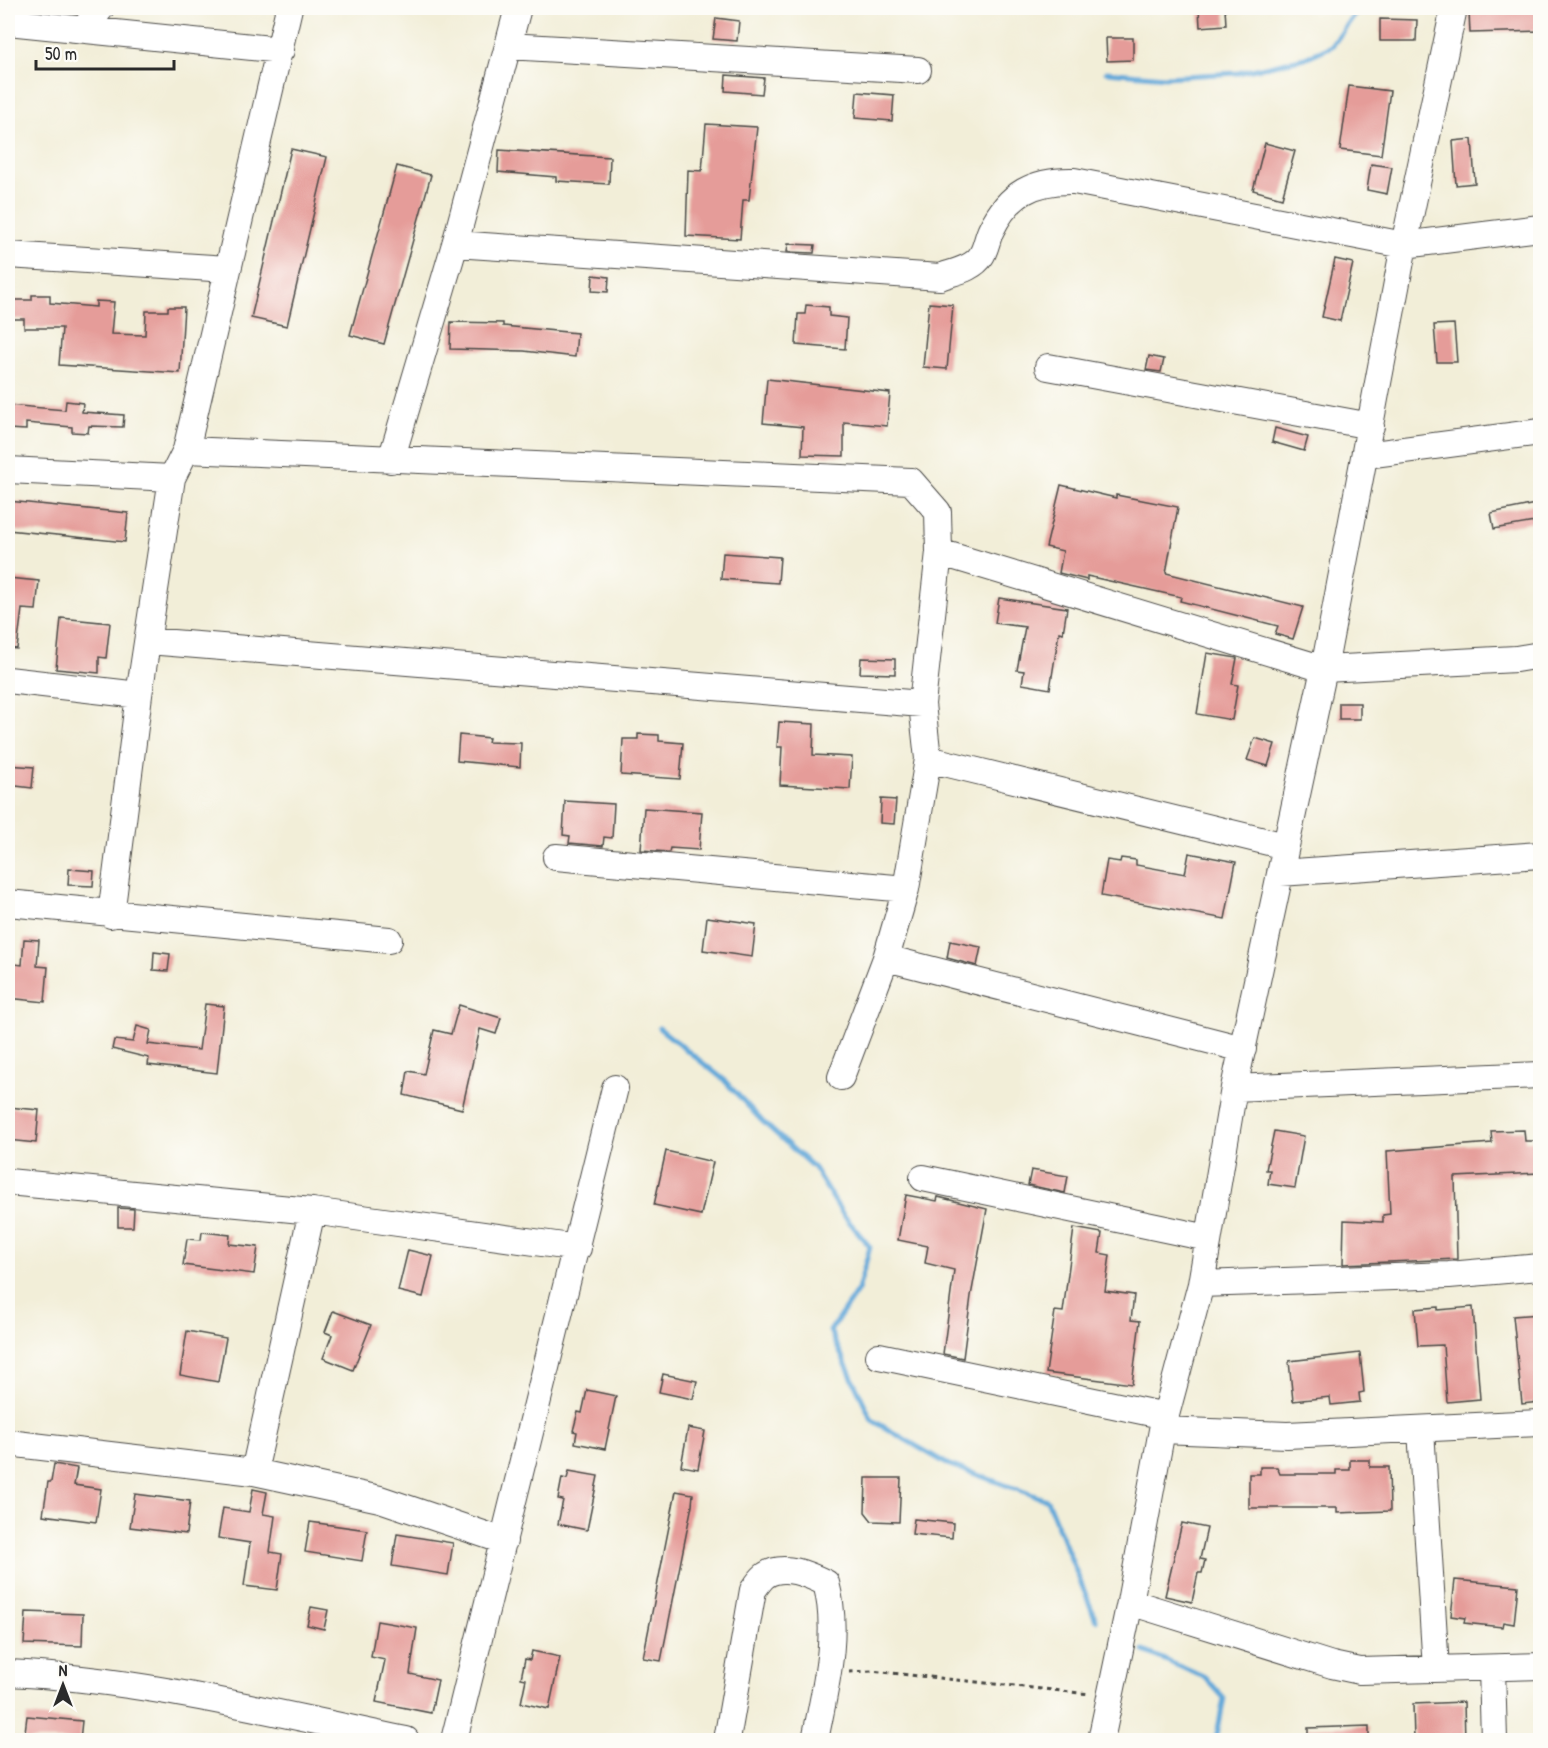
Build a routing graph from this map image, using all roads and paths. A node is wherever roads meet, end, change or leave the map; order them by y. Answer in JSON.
{"nodes":[{"id":1,"x":101,"y":8,"type":"edge"},
{"id":2,"x":290,"y":8,"type":"edge"},
{"id":3,"x":518,"y":8,"type":"edge"},
{"id":4,"x":1452,"y":19,"type":"edge"},
{"id":5,"x":8,"y":22,"type":"edge"},
{"id":6,"x":83,"y":30,"type":"junction"},
{"id":7,"x":508,"y":46,"type":"junction"},
{"id":8,"x":281,"y":50,"type":"junction"},
{"id":9,"x":918,"y":70,"type":"dead end"},
{"id":10,"x":1540,"y":228,"type":"edge"},
{"id":11,"x":455,"y":244,"type":"junction"},
{"id":12,"x":1404,"y":245,"type":"junction"},
{"id":13,"x":8,"y":255,"type":"edge"},
{"id":14,"x":228,"y":269,"type":"junction"},
{"id":15,"x":1048,"y":367,"type":"dead end"},
{"id":16,"x":1371,"y":426,"type":"junction"},
{"id":17,"x":1540,"y":432,"type":"edge"},
{"id":18,"x":186,"y":450,"type":"junction"},
{"id":19,"x":1366,"y":455,"type":"junction"},
{"id":20,"x":391,"y":460,"type":"junction"},
{"id":21,"x":8,"y":470,"type":"edge"},
{"id":22,"x":172,"y":478,"type":"junction"},
{"id":23,"x":939,"y":552,"type":"junction"},
{"id":24,"x":148,"y":641,"type":"junction"},
{"id":25,"x":1540,"y":655,"type":"edge"},
{"id":26,"x":1324,"y":669,"type":"junction"},
{"id":27,"x":8,"y":680,"type":"edge"},
{"id":28,"x":139,"y":695,"type":"junction"},
{"id":29,"x":922,"y":704,"type":"junction"},
{"id":30,"x":928,"y":759,"type":"junction"},
{"id":31,"x":1286,"y":846,"type":"junction"},
{"id":32,"x":1540,"y":855,"type":"edge"},
{"id":33,"x":556,"y":857,"type":"dead end"},
{"id":34,"x":1280,"y":873,"type":"junction"},
{"id":35,"x":906,"y":889,"type":"junction"},
{"id":36,"x":8,"y":903,"type":"edge"},
{"id":37,"x":111,"y":915,"type":"junction"},
{"id":38,"x":389,"y":940,"type":"dead end"},
{"id":39,"x":886,"y":958,"type":"junction"},
{"id":40,"x":1243,"y":1048,"type":"junction"},
{"id":41,"x":1540,"y":1075,"type":"edge"},
{"id":42,"x":841,"y":1077,"type":"dead end"},
{"id":43,"x":615,"y":1088,"type":"dead end"},
{"id":44,"x":1234,"y":1088,"type":"junction"},
{"id":45,"x":922,"y":1178,"type":"dead end"},
{"id":46,"x":8,"y":1182,"type":"edge"},
{"id":47,"x":312,"y":1211,"type":"junction"},
{"id":48,"x":1208,"y":1238,"type":"junction"},
{"id":49,"x":578,"y":1248,"type":"junction"},
{"id":50,"x":1540,"y":1267,"type":"edge"},
{"id":51,"x":1201,"y":1284,"type":"junction"},
{"id":52,"x":879,"y":1356,"type":"dead end"},
{"id":53,"x":1164,"y":1423,"type":"junction"},
{"id":54,"x":1540,"y":1423,"type":"edge"},
{"id":55,"x":1421,"y":1430,"type":"junction"},
{"id":56,"x":8,"y":1443,"type":"edge"},
{"id":57,"x":254,"y":1472,"type":"junction"},
{"id":58,"x":504,"y":1541,"type":"junction"},
{"id":59,"x":1130,"y":1602,"type":"junction"},
{"id":60,"x":1540,"y":1666,"type":"edge"},
{"id":61,"x":1492,"y":1668,"type":"junction"},
{"id":62,"x":1436,"y":1669,"type":"junction"},
{"id":63,"x":829,"y":1670,"type":"junction"},
{"id":64,"x":8,"y":1673,"type":"edge"},
{"id":65,"x":1110,"y":1696,"type":"junction"},
{"id":66,"x":406,"y":1740,"type":"edge"},
{"id":67,"x":454,"y":1740,"type":"edge"},
{"id":68,"x":727,"y":1740,"type":"edge"},
{"id":69,"x":815,"y":1740,"type":"edge"},
{"id":70,"x":1101,"y":1740,"type":"edge"},
{"id":71,"x":1494,"y":1740,"type":"edge"}],
"edges":[{"from":1,"to":6,"type":"street"},
{"from":2,"to":8,"type":"street"},
{"from":3,"to":7,"type":"street"},
{"from":4,"to":12,"type":"street"},
{"from":5,"to":6,"type":"street"},
{"from":6,"to":8,"type":"street"},
{"from":7,"to":9,"type":"street"},
{"from":7,"to":11,"type":"street"},
{"from":8,"to":14,"type":"street"},
{"from":10,"to":12,"type":"street"},
{"from":11,"to":12,"type":"street"},
{"from":11,"to":20,"type":"street"},
{"from":12,"to":16,"type":"street"},
{"from":13,"to":14,"type":"street"},
{"from":14,"to":18,"type":"street"},
{"from":15,"to":16,"type":"street"},
{"from":16,"to":19,"type":"street"},
{"from":17,"to":19,"type":"street"},
{"from":18,"to":20,"type":"street"},
{"from":18,"to":22,"type":"street"},
{"from":19,"to":26,"type":"street"},
{"from":20,"to":23,"type":"street"},
{"from":21,"to":22,"type":"street"},
{"from":22,"to":24,"type":"street"},
{"from":23,"to":26,"type":"street"},
{"from":23,"to":29,"type":"street"},
{"from":24,"to":28,"type":"street"},
{"from":24,"to":29,"type":"street"},
{"from":25,"to":26,"type":"street"},
{"from":26,"to":31,"type":"street"},
{"from":27,"to":28,"type":"street"},
{"from":28,"to":37,"type":"street"},
{"from":29,"to":30,"type":"street"},
{"from":30,"to":31,"type":"street"},
{"from":30,"to":35,"type":"street"},
{"from":31,"to":34,"type":"street"},
{"from":32,"to":34,"type":"street"},
{"from":33,"to":35,"type":"street"},
{"from":34,"to":40,"type":"street"},
{"from":35,"to":39,"type":"street"},
{"from":36,"to":37,"type":"street"},
{"from":37,"to":38,"type":"street"},
{"from":39,"to":40,"type":"street"},
{"from":39,"to":42,"type":"street"},
{"from":40,"to":44,"type":"street"},
{"from":41,"to":44,"type":"street"},
{"from":43,"to":49,"type":"street"},
{"from":44,"to":48,"type":"street"},
{"from":45,"to":48,"type":"street"},
{"from":46,"to":47,"type":"street"},
{"from":47,"to":49,"type":"street"},
{"from":47,"to":57,"type":"street"},
{"from":48,"to":51,"type":"street"},
{"from":49,"to":58,"type":"street"},
{"from":50,"to":51,"type":"street"},
{"from":51,"to":53,"type":"street"},
{"from":52,"to":53,"type":"street"},
{"from":53,"to":55,"type":"street"},
{"from":53,"to":59,"type":"street"},
{"from":54,"to":55,"type":"street"},
{"from":55,"to":62,"type":"street"},
{"from":56,"to":57,"type":"street"},
{"from":57,"to":58,"type":"street"},
{"from":58,"to":67,"type":"street"},
{"from":59,"to":62,"type":"street"},
{"from":59,"to":65,"type":"street"},
{"from":60,"to":61,"type":"street"},
{"from":61,"to":62,"type":"street"},
{"from":61,"to":71,"type":"street"},
{"from":63,"to":65,"type":"path"},
{"from":63,"to":68,"type":"street"},
{"from":63,"to":69,"type":"street"},
{"from":64,"to":66,"type":"street"},
{"from":65,"to":70,"type":"street"}]}
